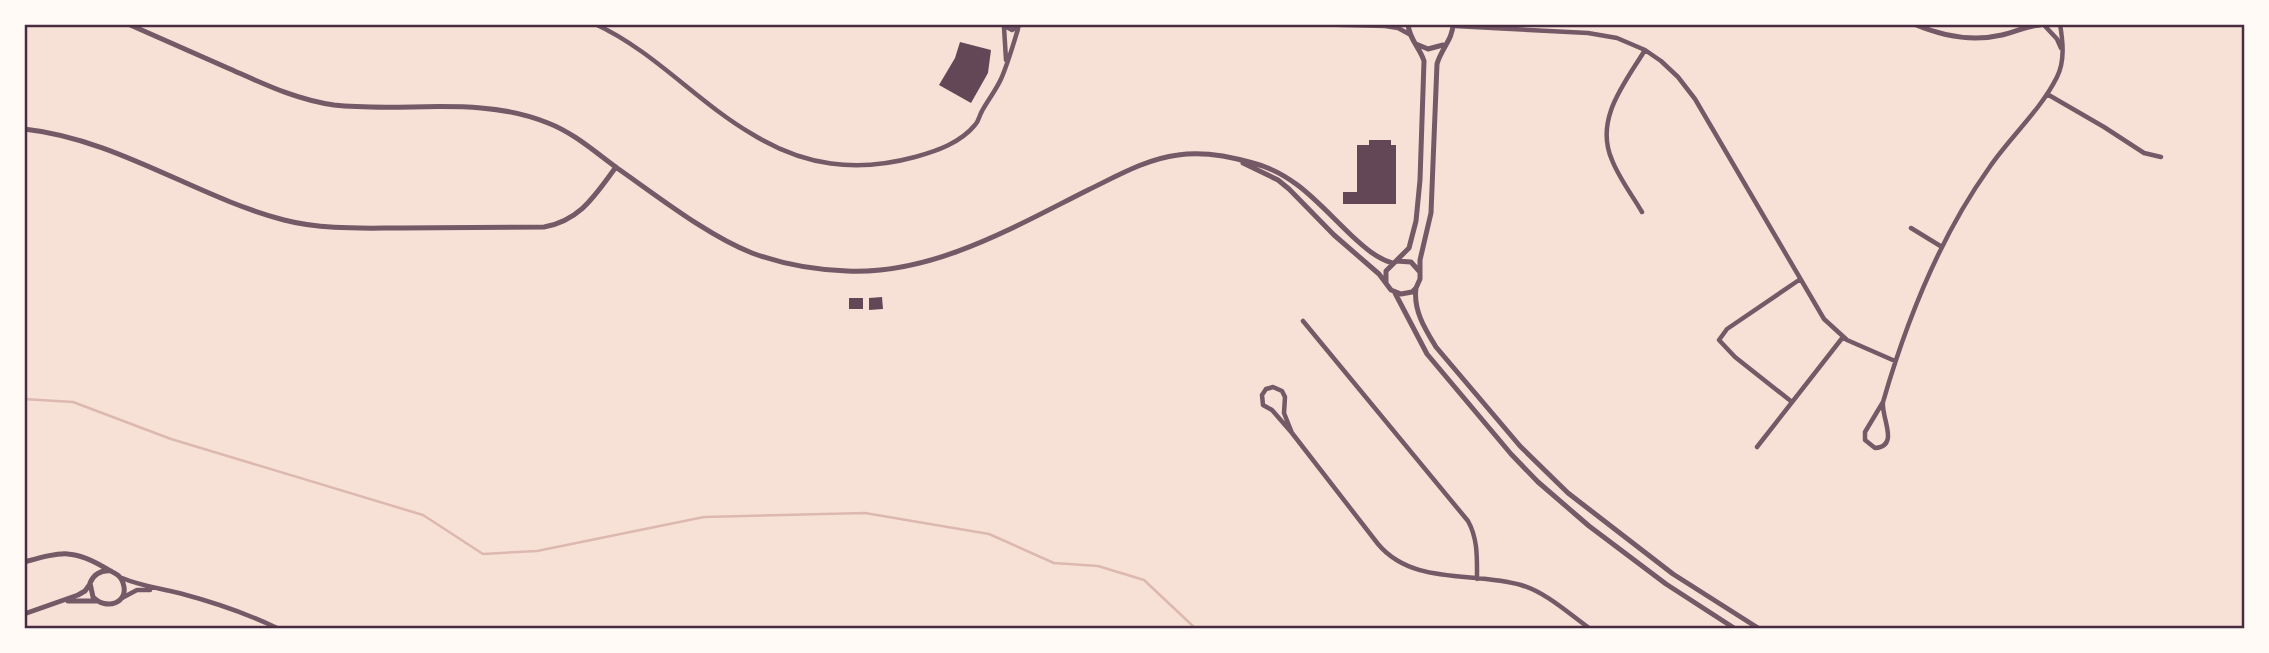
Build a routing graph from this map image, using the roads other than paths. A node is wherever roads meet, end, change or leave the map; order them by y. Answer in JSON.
{"nodes":[{"id":1,"x":128,"y":24,"type":"edge"},
{"id":2,"x":595,"y":24,"type":"edge"},
{"id":3,"x":1028,"y":24,"type":"edge"},
{"id":4,"x":1305,"y":24,"type":"edge"},
{"id":5,"x":1396,"y":24,"type":"edge"},
{"id":6,"x":1408,"y":24,"type":"edge"},
{"id":7,"x":1914,"y":24,"type":"edge"},
{"id":8,"x":2050,"y":24,"type":"edge"},
{"id":9,"x":2060,"y":24,"type":"edge"},
{"id":10,"x":1453,"y":25,"type":"edge"},
{"id":11,"x":2041,"y":25,"type":"edge"},
{"id":12,"x":1003,"y":26,"type":"edge"},
{"id":13,"x":1385,"y":26,"type":"junction"},
{"id":14,"x":1020,"y":27,"type":"edge"},
{"id":15,"x":1409,"y":34,"type":"junction"},
{"id":16,"x":1415,"y":43,"type":"junction"},
{"id":17,"x":1446,"y":44,"type":"junction"},
{"id":18,"x":1645,"y":50,"type":"junction"},
{"id":19,"x":2062,"y":52,"type":"junction"},
{"id":20,"x":1006,"y":61,"type":"junction"},
{"id":21,"x":2047,"y":94,"type":"junction"},
{"id":22,"x":24,"y":129,"type":"edge"},
{"id":23,"x":1227,"y":157,"type":"junction"},
{"id":24,"x":2161,"y":157,"type":"dead end"},
{"id":25,"x":616,"y":167,"type":"junction"},
{"id":26,"x":1643,"y":212,"type":"dead end"},
{"id":27,"x":1911,"y":228,"type":"dead end"},
{"id":28,"x":1942,"y":247,"type":"junction"},
{"id":29,"x":1394,"y":262,"type":"junction"},
{"id":30,"x":1420,"y":274,"type":"junction"},
{"id":31,"x":1799,"y":280,"type":"junction"},
{"id":32,"x":1387,"y":285,"type":"junction"},
{"id":33,"x":1416,"y":288,"type":"junction"},
{"id":34,"x":1395,"y":293,"type":"junction"},
{"id":35,"x":1303,"y":321,"type":"dead end"},
{"id":36,"x":1843,"y":337,"type":"junction"},
{"id":37,"x":1895,"y":361,"type":"junction"},
{"id":38,"x":1792,"y":402,"type":"junction"},
{"id":39,"x":1884,"y":402,"type":"junction"},
{"id":40,"x":1283,"y":404,"type":"junction"},
{"id":41,"x":1272,"y":410,"type":"junction"},
{"id":42,"x":1292,"y":433,"type":"junction"},
{"id":43,"x":1757,"y":446,"type":"dead end"},
{"id":44,"x":83,"y":556,"type":"junction"},
{"id":45,"x":24,"y":562,"type":"edge"},
{"id":46,"x":111,"y":571,"type":"junction"},
{"id":47,"x":121,"y":578,"type":"junction"},
{"id":48,"x":1478,"y":579,"type":"junction"},
{"id":49,"x":91,"y":581,"type":"junction"},
{"id":50,"x":157,"y":590,"type":"junction"},
{"id":51,"x":121,"y":598,"type":"junction"},
{"id":52,"x":96,"y":601,"type":"junction"},
{"id":53,"x":52,"y":603,"type":"junction"},
{"id":54,"x":24,"y":614,"type":"edge"},
{"id":55,"x":277,"y":628,"type":"edge"},
{"id":56,"x":1589,"y":628,"type":"edge"},
{"id":57,"x":1734,"y":628,"type":"edge"},
{"id":58,"x":1758,"y":628,"type":"edge"}],
"edges":[{"from":1,"to":25,"type":"street"},
{"from":2,"to":20,"type":"street"},
{"from":3,"to":14,"type":"street"},
{"from":4,"to":13,"type":"street"},
{"from":5,"to":13,"type":"street"},
{"from":6,"to":15,"type":"street"},
{"from":7,"to":11,"type":"street"},
{"from":8,"to":11,"type":"street"},
{"from":9,"to":19,"type":"street"},
{"from":10,"to":17,"type":"street"},
{"from":10,"to":18,"type":"street"},
{"from":11,"to":19,"type":"street"},
{"from":12,"to":14,"type":"street"},
{"from":12,"to":20,"type":"street"},
{"from":13,"to":15,"type":"street"},
{"from":14,"to":20,"type":"street"},
{"from":15,"to":16,"type":"street"},
{"from":16,"to":17,"type":"street"},
{"from":16,"to":29,"type":"street"},
{"from":17,"to":30,"type":"street"},
{"from":18,"to":26,"type":"street"},
{"from":18,"to":31,"type":"street"},
{"from":19,"to":21,"type":"street"},
{"from":21,"to":24,"type":"street"},
{"from":21,"to":28,"type":"street"},
{"from":22,"to":25,"type":"street"},
{"from":23,"to":25,"type":"street"},
{"from":23,"to":29,"type":"street"},
{"from":23,"to":32,"type":"street"},
{"from":27,"to":28,"type":"street"},
{"from":28,"to":37,"type":"street"},
{"from":29,"to":30,"type":"street"},
{"from":29,"to":32,"type":"street"},
{"from":30,"to":33,"type":"street"},
{"from":31,"to":36,"type":"street"},
{"from":31,"to":38,"type":"street"},
{"from":32,"to":34,"type":"street"},
{"from":33,"to":34,"type":"street"},
{"from":33,"to":58,"type":"street"},
{"from":34,"to":57,"type":"street"},
{"from":35,"to":48,"type":"street"},
{"from":36,"to":37,"type":"street"},
{"from":36,"to":38,"type":"street"},
{"from":37,"to":39,"type":"street"},
{"from":38,"to":43,"type":"street"},
{"from":39,"to":39,"type":"street"},
{"from":40,"to":41,"type":"street"},
{"from":40,"to":41,"type":"street"},
{"from":40,"to":42,"type":"street"},
{"from":41,"to":42,"type":"street"},
{"from":42,"to":48,"type":"street"},
{"from":44,"to":45,"type":"street"},
{"from":44,"to":46,"type":"street"},
{"from":44,"to":49,"type":"street"},
{"from":46,"to":47,"type":"street"},
{"from":46,"to":49,"type":"street"},
{"from":47,"to":50,"type":"street"},
{"from":47,"to":51,"type":"street"},
{"from":48,"to":56,"type":"street"},
{"from":49,"to":52,"type":"street"},
{"from":49,"to":53,"type":"street"},
{"from":50,"to":51,"type":"street"},
{"from":50,"to":55,"type":"street"},
{"from":51,"to":52,"type":"street"},
{"from":52,"to":53,"type":"street"},
{"from":53,"to":54,"type":"street"}]}
